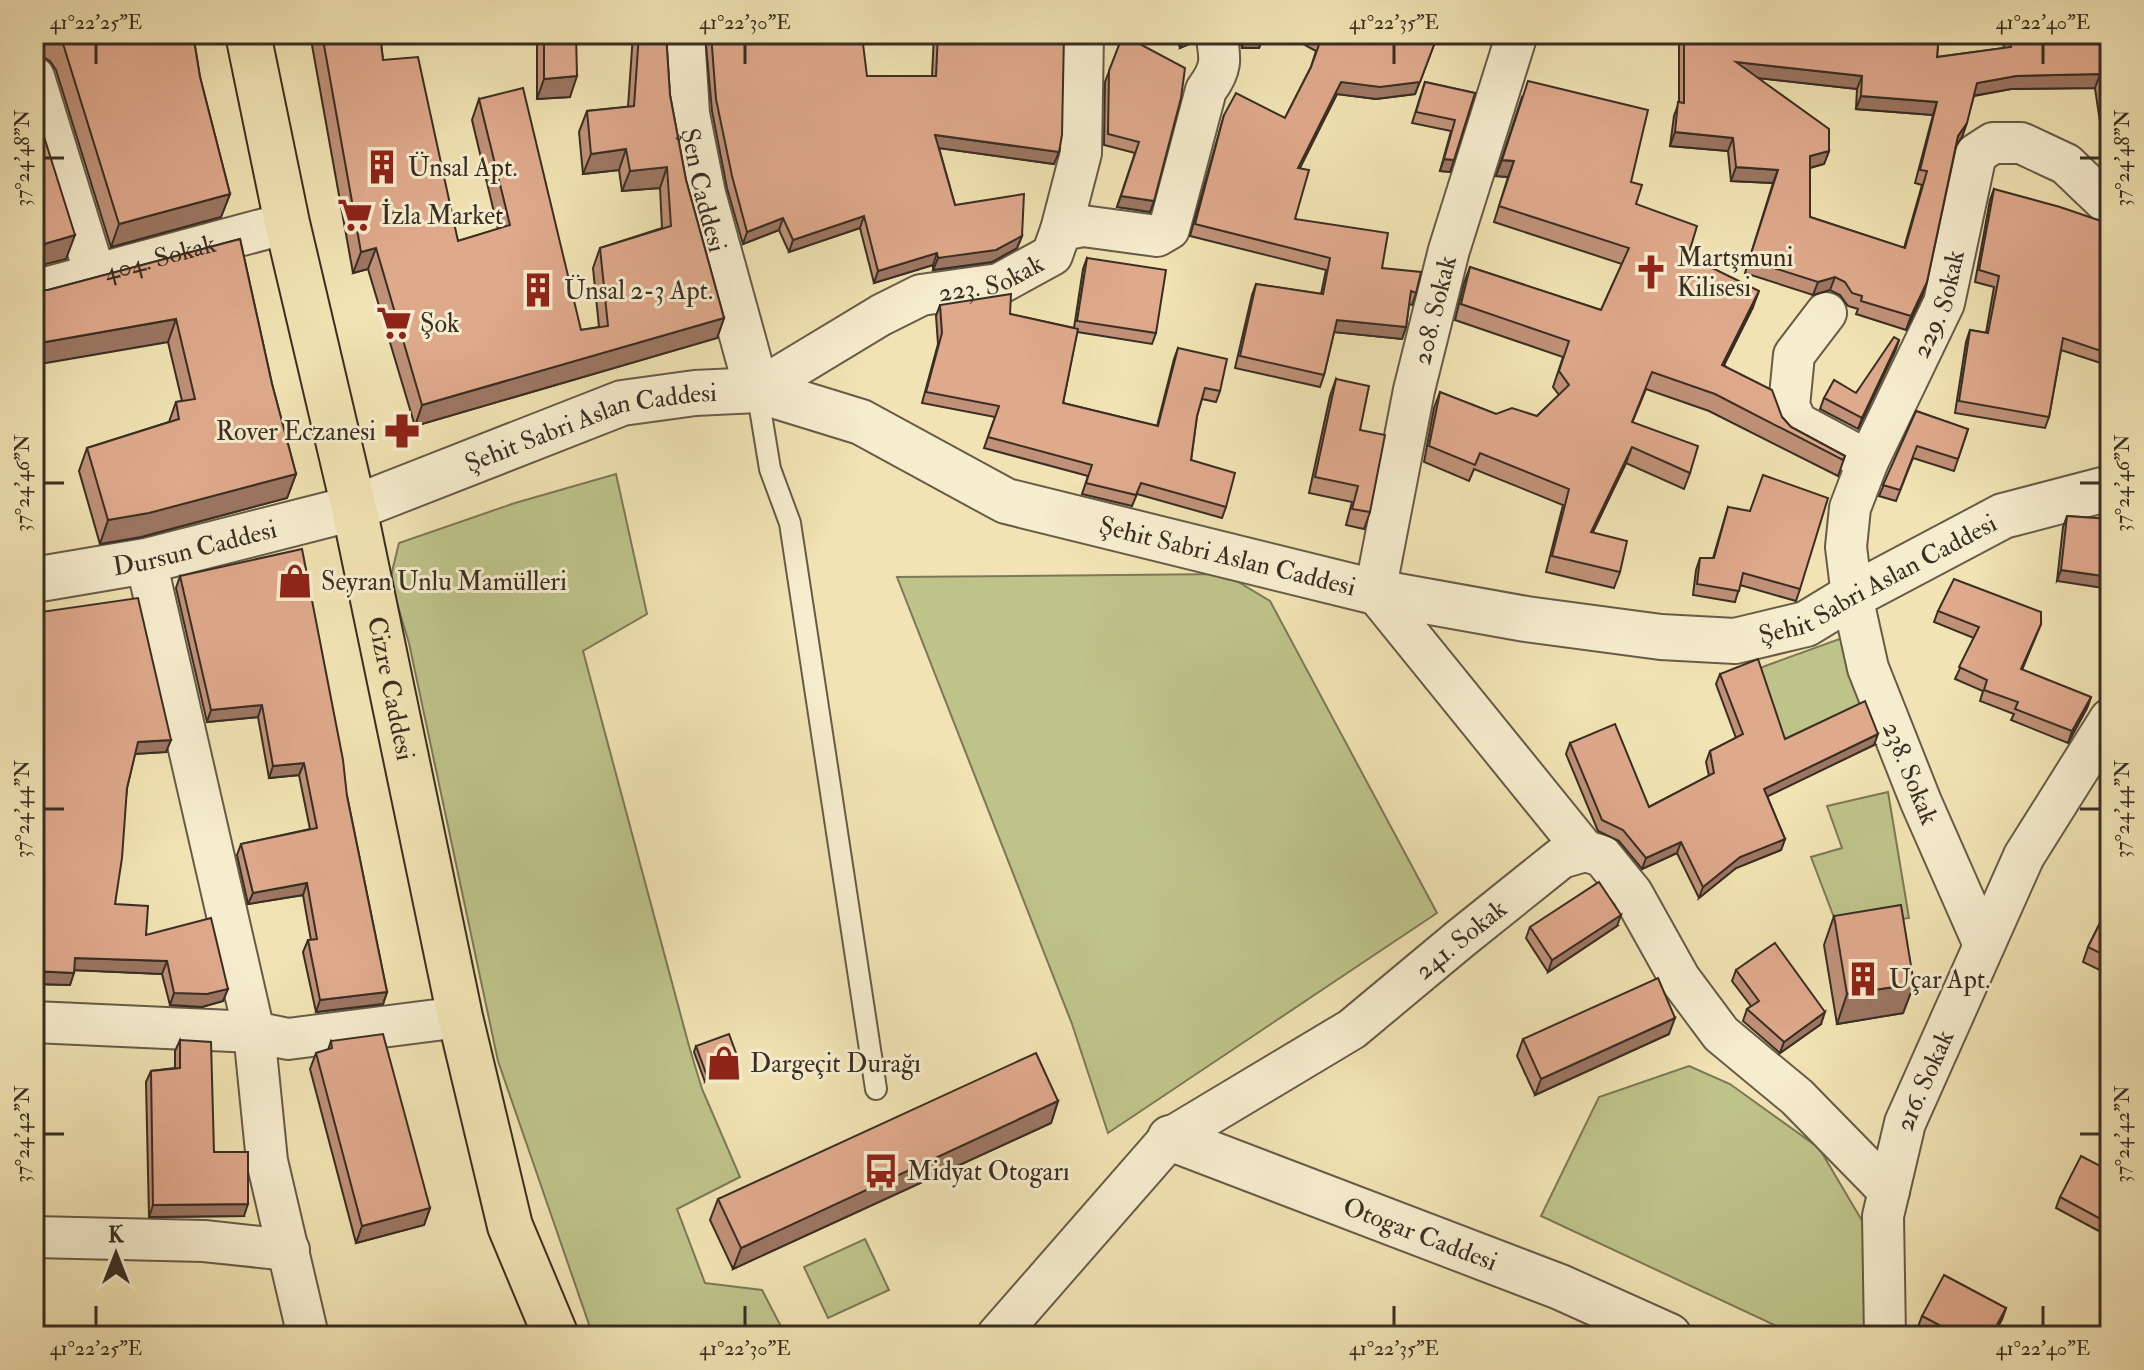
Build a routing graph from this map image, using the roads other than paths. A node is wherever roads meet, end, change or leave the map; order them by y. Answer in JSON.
{"nodes":[{"id":1,"x":248,"y":34,"type":"edge"},
{"id":2,"x":682,"y":34,"type":"edge"},
{"id":3,"x":1083,"y":34,"type":"edge"},
{"id":4,"x":1216,"y":34,"type":"edge"},
{"id":5,"x":1517,"y":34,"type":"edge"},
{"id":6,"x":34,"y":77,"type":"edge"},
{"id":7,"x":2110,"y":206,"type":"edge"},
{"id":8,"x":287,"y":223,"type":"junction"},
{"id":9,"x":1061,"y":230,"type":"junction"},
{"id":10,"x":95,"y":274,"type":"junction"},
{"id":11,"x":34,"y":291,"type":"edge"},
{"id":12,"x":1826,"y":313,"type":"dead end"},
{"id":13,"x":757,"y":390,"type":"junction"},
{"id":14,"x":1868,"y":461,"type":"junction"},
{"id":15,"x":2110,"y":488,"type":"edge"},
{"id":16,"x":354,"y":508,"type":"junction"},
{"id":17,"x":146,"y":561,"type":"junction"},
{"id":18,"x":34,"y":580,"type":"edge"},
{"id":19,"x":1375,"y":592,"type":"junction"},
{"id":20,"x":1852,"y":596,"type":"junction"},
{"id":21,"x":2110,"y":719,"type":"edge"},
{"id":22,"x":1585,"y":851,"type":"junction"},
{"id":23,"x":1984,"y":945,"type":"junction"},
{"id":24,"x":460,"y":1017,"type":"junction"},
{"id":25,"x":34,"y":1022,"type":"edge"},
{"id":26,"x":254,"y":1032,"type":"junction"},
{"id":27,"x":876,"y":1089,"type":"dead end"},
{"id":28,"x":1170,"y":1138,"type":"junction"},
{"id":29,"x":1889,"y":1191,"type":"junction"},
{"id":30,"x":34,"y":1237,"type":"edge"},
{"id":31,"x":289,"y":1250,"type":"junction"},
{"id":32,"x":308,"y":1336,"type":"edge"},
{"id":33,"x":556,"y":1336,"type":"edge"},
{"id":34,"x":997,"y":1336,"type":"edge"},
{"id":35,"x":1669,"y":1336,"type":"edge"},
{"id":36,"x":1885,"y":1336,"type":"edge"}],
"edges":[{"from":1,"to":8,"type":"main road","name":"Cizre Caddesi"},
{"from":2,"to":13,"type":"street","name":"Şen Caddesi"},
{"from":3,"to":9,"type":"street"},
{"from":4,"to":9,"type":"street","name":"223. Sokak"},
{"from":5,"to":19,"type":"street","name":"208. Sokak"},
{"from":6,"to":10,"type":"street"},
{"from":7,"to":14,"type":"street","name":"229. Sokak"},
{"from":8,"to":10,"type":"street","name":"404. Sokak"},
{"from":8,"to":16,"type":"main road","name":"Cizre Caddesi"},
{"from":9,"to":13,"type":"street","name":"223. Sokak"},
{"from":10,"to":11,"type":"street","name":"404. Sokak"},
{"from":12,"to":14,"type":"street"},
{"from":13,"to":16,"type":"street","name":"Şehit Sabri Aslan Caddesi"},
{"from":13,"to":19,"type":"street","name":"Şehit Sabri Aslan Caddesi"},
{"from":13,"to":27,"type":"lane"},
{"from":14,"to":20,"type":"street","name":"229. Sokak"},
{"from":15,"to":20,"type":"street","name":"Şehit Sabri Aslan Caddesi"},
{"from":16,"to":17,"type":"street","name":"Dursun Caddesi"},
{"from":16,"to":24,"type":"main road","name":"Cizre Caddesi"},
{"from":17,"to":18,"type":"street","name":"Dursun Caddesi"},
{"from":17,"to":26,"type":"street"},
{"from":19,"to":20,"type":"street","name":"Şehit Sabri Aslan Caddesi"},
{"from":19,"to":22,"type":"street"},
{"from":20,"to":23,"type":"street","name":"238. Sokak"},
{"from":21,"to":23,"type":"street","name":"216. Sokak"},
{"from":22,"to":28,"type":"street","name":"241. Sokak"},
{"from":22,"to":29,"type":"street"},
{"from":23,"to":29,"type":"street","name":"216. Sokak"},
{"from":24,"to":26,"type":"street"},
{"from":24,"to":33,"type":"main road","name":"Cizre Caddesi"},
{"from":25,"to":26,"type":"street"},
{"from":26,"to":31,"type":"street"},
{"from":28,"to":34,"type":"street","name":"241. Sokak"},
{"from":28,"to":35,"type":"street","name":"Otogar Caddesi"},
{"from":29,"to":36,"type":"street","name":"216. Sokak"},
{"from":30,"to":31,"type":"street"},
{"from":31,"to":32,"type":"street"}]}
